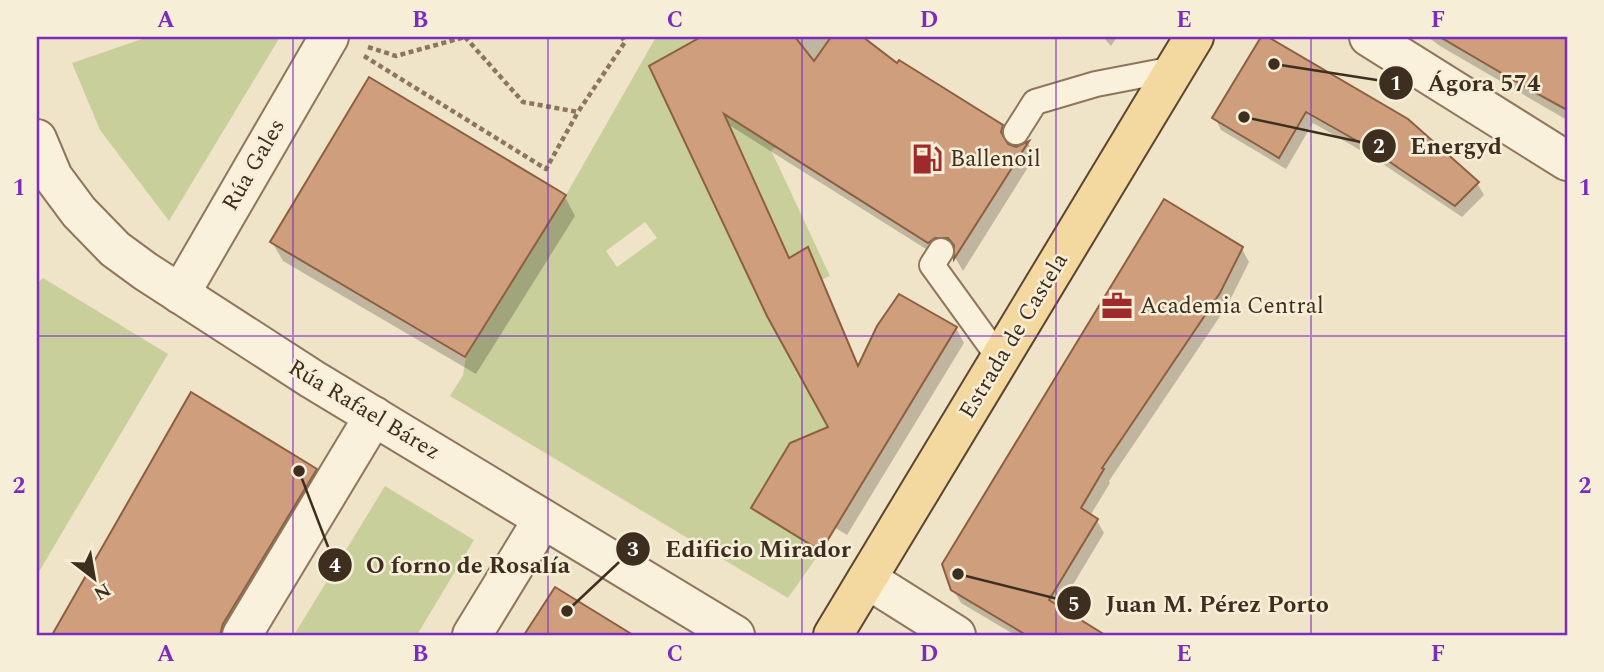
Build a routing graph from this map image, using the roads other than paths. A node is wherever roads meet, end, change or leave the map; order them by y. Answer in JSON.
{"nodes":[{"id":1,"x":1194,"y":37,"type":"edge"},
{"id":2,"x":1370,"y":37,"type":"edge"},
{"id":3,"x":349,"y":44,"type":"edge"},
{"id":4,"x":1174,"y":69,"type":"junction"},
{"id":5,"x":1016,"y":132,"type":"dead end"},
{"id":6,"x":37,"y":139,"type":"edge"},
{"id":7,"x":1567,"y":161,"type":"edge"},
{"id":8,"x":941,"y":251,"type":"dead end"},
{"id":9,"x":180,"y":294,"type":"junction"},
{"id":10,"x":1000,"y":359,"type":"junction"},
{"id":11,"x":374,"y":416,"type":"junction"},
{"id":12,"x":543,"y":519,"type":"junction"},
{"id":13,"x":867,"y":579,"type":"junction"},
{"id":14,"x":242,"y":635,"type":"edge"},
{"id":15,"x":472,"y":635,"type":"edge"},
{"id":16,"x":735,"y":635,"type":"edge"},
{"id":17,"x":834,"y":635,"type":"edge"},
{"id":18,"x":956,"y":635,"type":"edge"}],
"edges":[{"from":1,"to":4,"type":"main road","name":"Estrada de Castela"},
{"from":2,"to":7,"type":"street"},
{"from":3,"to":9,"type":"street","name":"Rúa Gales"},
{"from":4,"to":5,"type":"lane"},
{"from":4,"to":10,"type":"main road","name":"Estrada de Castela"},
{"from":6,"to":9,"type":"street","name":"Rúa Rafael Bárez"},
{"from":8,"to":10,"type":"lane"},
{"from":9,"to":11,"type":"street","name":"Rúa Rafael Bárez"},
{"from":10,"to":13,"type":"main road","name":"Estrada de Castela"},
{"from":11,"to":12,"type":"street","name":"Rúa Rafael Bárez"},
{"from":11,"to":14,"type":"street"},
{"from":12,"to":15,"type":"street"},
{"from":12,"to":16,"type":"street","name":"Rúa Rafael Bárez"},
{"from":13,"to":17,"type":"main road","name":"Estrada de Castela"},
{"from":13,"to":18,"type":"street"}]}
